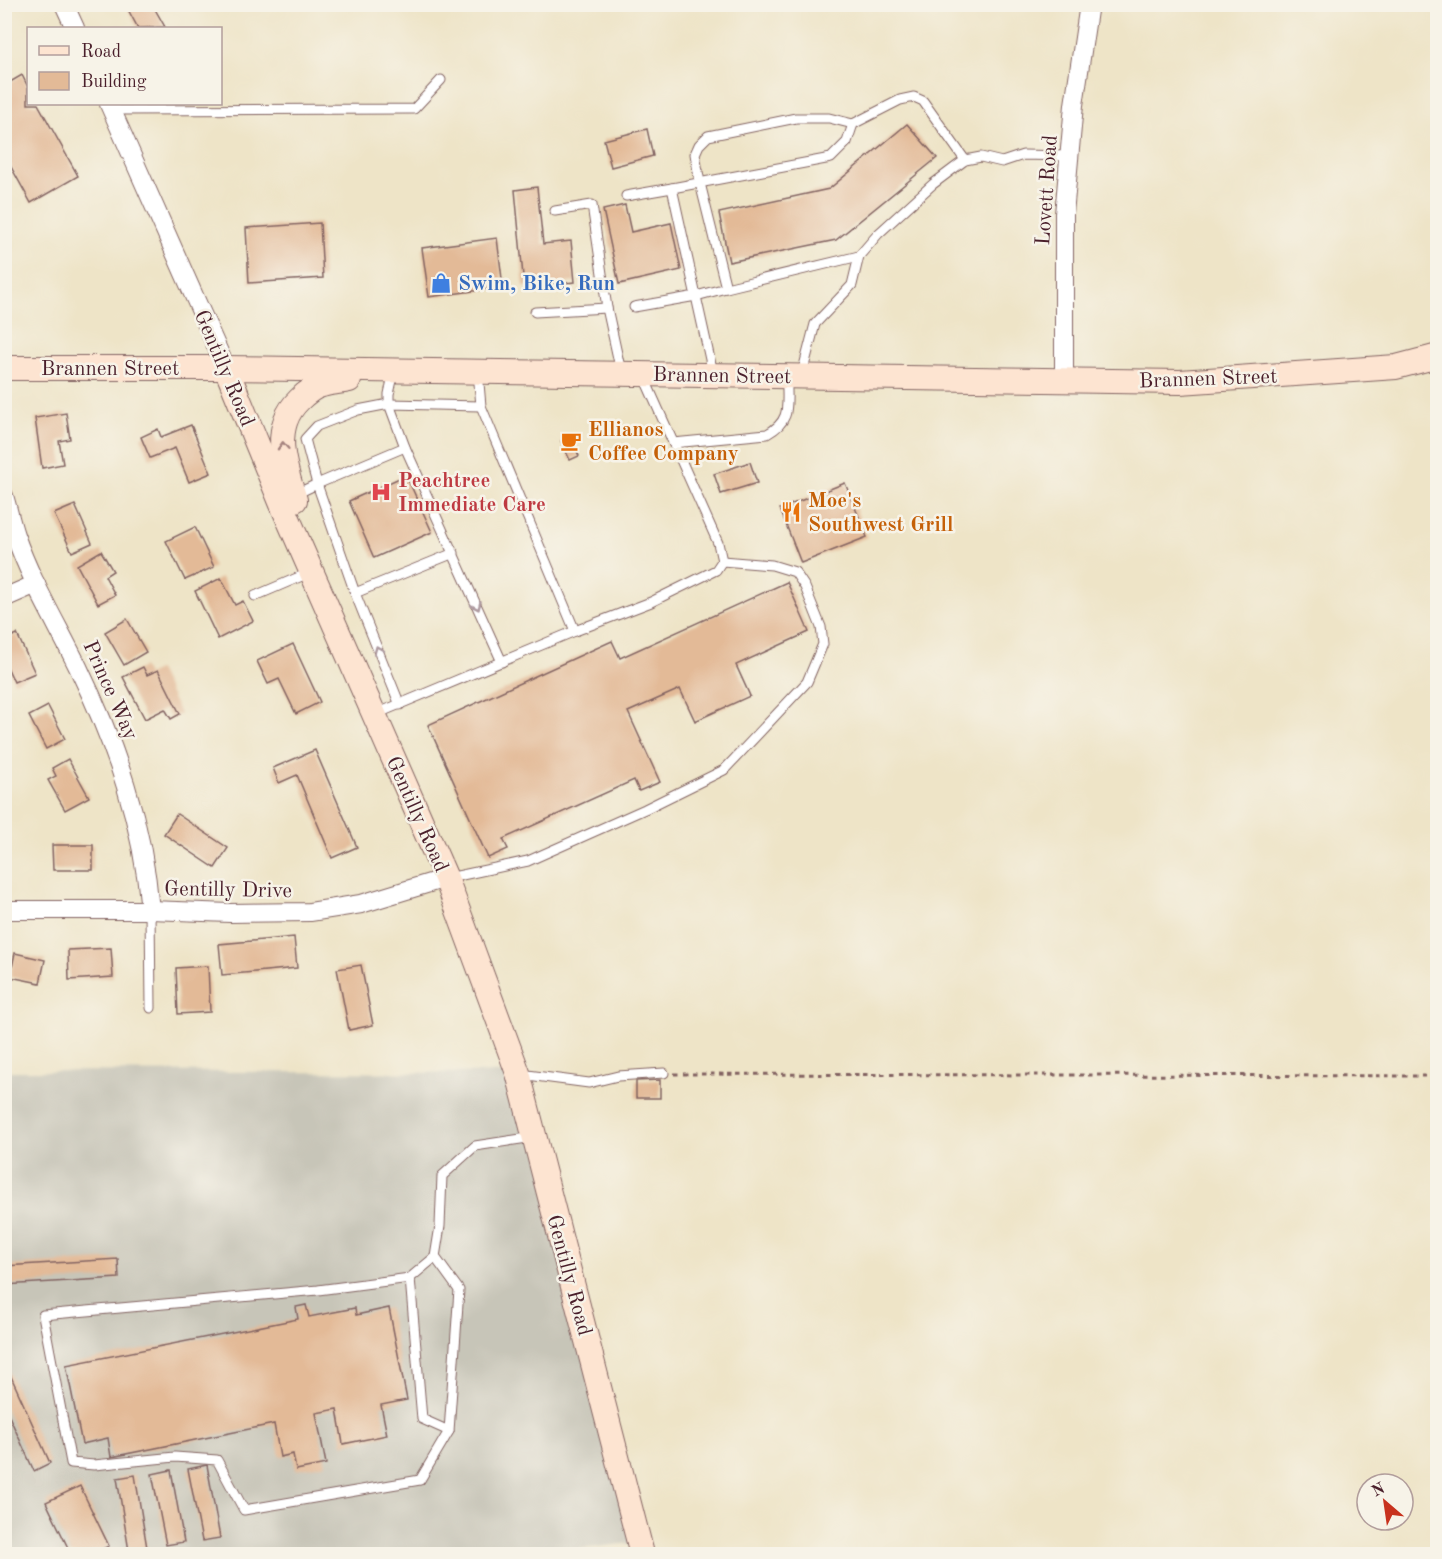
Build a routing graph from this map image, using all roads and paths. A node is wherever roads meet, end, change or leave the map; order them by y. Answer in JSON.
{"nodes":[{"id":1,"x":64,"y":4,"type":"edge"},
{"id":2,"x":1089,"y":4,"type":"edge"},
{"id":3,"x":75,"y":27,"type":"edge"},
{"id":4,"x":441,"y":80,"type":"dead end"},
{"id":5,"x":110,"y":107,"type":"edge"},
{"id":6,"x":853,"y":124,"type":"junction"},
{"id":7,"x":1069,"y":156,"type":"junction"},
{"id":8,"x":965,"y":160,"type":"junction"},
{"id":9,"x":700,"y":183,"type":"junction"},
{"id":10,"x":672,"y":188,"type":"junction"},
{"id":11,"x":626,"y":196,"type":"dead end"},
{"id":12,"x":555,"y":211,"type":"dead end"},
{"id":13,"x":859,"y":256,"type":"junction"},
{"id":14,"x":726,"y":288,"type":"junction"},
{"id":15,"x":696,"y":296,"type":"junction"},
{"id":16,"x":634,"y":307,"type":"dead end"},
{"id":17,"x":608,"y":308,"type":"junction"},
{"id":18,"x":535,"y":312,"type":"dead end"},
{"id":19,"x":1437,"y":356,"type":"edge"},
{"id":20,"x":4,"y":368,"type":"edge"},
{"id":21,"x":226,"y":368,"type":"junction"},
{"id":22,"x":394,"y":371,"type":"junction"},
{"id":23,"x":478,"y":372,"type":"junction"},
{"id":24,"x":632,"y":374,"type":"junction"},
{"id":25,"x":714,"y":375,"type":"junction"},
{"id":26,"x":794,"y":376,"type":"junction"},
{"id":27,"x":1064,"y":380,"type":"junction"},
{"id":28,"x":389,"y":404,"type":"junction"},
{"id":29,"x":481,"y":406,"type":"junction"},
{"id":30,"x":673,"y":443,"type":"junction"},
{"id":31,"x":405,"y":447,"type":"junction"},
{"id":32,"x":317,"y":484,"type":"junction"},
{"id":33,"x":293,"y":495,"type":"junction"},
{"id":34,"x":4,"y":496,"type":"edge"},
{"id":35,"x":454,"y":553,"type":"junction"},
{"id":36,"x":722,"y":561,"type":"junction"},
{"id":37,"x":311,"y":572,"type":"junction"},
{"id":38,"x":36,"y":584,"type":"junction"},
{"id":39,"x":355,"y":593,"type":"junction"},
{"id":40,"x":255,"y":596,"type":"dead end"},
{"id":41,"x":4,"y":598,"type":"edge"},
{"id":42,"x":334,"y":623,"type":"junction"},
{"id":43,"x":575,"y":631,"type":"junction"},
{"id":44,"x":502,"y":662,"type":"junction"},
{"id":45,"x":400,"y":705,"type":"junction"},
{"id":46,"x":374,"y":715,"type":"junction"},
{"id":47,"x":446,"y":878,"type":"junction"},
{"id":48,"x":4,"y":910,"type":"edge"},
{"id":49,"x":150,"y":910,"type":"junction"},
{"id":50,"x":151,"y":1008,"type":"dead end"},
{"id":51,"x":518,"y":1073,"type":"junction"},
{"id":52,"x":664,"y":1074,"type":"joint"},
{"id":53,"x":1437,"y":1076,"type":"edge"},
{"id":54,"x":534,"y":1137,"type":"junction"},
{"id":55,"x":435,"y":1257,"type":"junction"},
{"id":56,"x":410,"y":1278,"type":"junction"},
{"id":57,"x":449,"y":1431,"type":"junction"},
{"id":58,"x":642,"y":1554,"type":"edge"}],
"edges":[{"from":1,"to":3,"type":"street"},
{"from":2,"to":7,"type":"street","name":"Lovett Road"},
{"from":4,"to":5,"type":"lane"},
{"from":5,"to":21,"type":"street","name":"Gentilly Road"},
{"from":6,"to":8,"type":"lane"},
{"from":6,"to":9,"type":"lane"},
{"from":6,"to":9,"type":"lane"},
{"from":7,"to":8,"type":"lane"},
{"from":7,"to":27,"type":"street","name":"Lovett Road"},
{"from":8,"to":13,"type":"lane"},
{"from":9,"to":10,"type":"lane"},
{"from":9,"to":14,"type":"lane"},
{"from":10,"to":11,"type":"lane"},
{"from":10,"to":15,"type":"lane"},
{"from":12,"to":17,"type":"lane"},
{"from":13,"to":14,"type":"lane"},
{"from":13,"to":26,"type":"lane"},
{"from":14,"to":15,"type":"lane"},
{"from":15,"to":16,"type":"lane"},
{"from":15,"to":25,"type":"lane"},
{"from":17,"to":18,"type":"lane"},
{"from":17,"to":24,"type":"lane"},
{"from":19,"to":27,"type":"street","name":"Brannen Street"},
{"from":20,"to":21,"type":"street","name":"Brannen Street"},
{"from":21,"to":22,"type":"street","name":"Brannen Street"},
{"from":21,"to":37,"type":"street","name":"Gentilly Road"},
{"from":22,"to":23,"type":"street","name":"Brannen Street"},
{"from":22,"to":28,"type":"lane"},
{"from":33,"to":22,"type":"street","one_way":true},
{"from":23,"to":24,"type":"street","name":"Brannen Street"},
{"from":23,"to":29,"type":"lane"},
{"from":24,"to":25,"type":"street","name":"Brannen Street"},
{"from":24,"to":30,"type":"lane"},
{"from":25,"to":26,"type":"street","name":"Brannen Street"},
{"from":26,"to":27,"type":"street","name":"Brannen Street"},
{"from":26,"to":30,"type":"lane"},
{"from":28,"to":29,"type":"lane"},
{"from":28,"to":31,"type":"lane"},
{"from":28,"to":32,"type":"lane"},
{"from":29,"to":43,"type":"lane"},
{"from":30,"to":36,"type":"lane"},
{"from":31,"to":32,"type":"lane"},
{"from":31,"to":35,"type":"lane"},
{"from":32,"to":33,"type":"lane"},
{"from":32,"to":39,"type":"lane"},
{"from":33,"to":42,"type":"street"},
{"from":34,"to":38,"type":"street","name":"Prince Way"},
{"from":35,"to":39,"type":"lane"},
{"from":35,"to":44,"type":"lane","one_way":true},
{"from":36,"to":43,"type":"lane"},
{"from":36,"to":47,"type":"lane"},
{"from":37,"to":40,"type":"lane"},
{"from":37,"to":42,"type":"street","name":"Gentilly Road"},
{"from":38,"to":41,"type":"street"},
{"from":38,"to":49,"type":"street","name":"Prince Way"},
{"from":45,"to":39,"type":"lane","one_way":true},
{"from":42,"to":46,"type":"street","name":"Gentilly Road"},
{"from":43,"to":44,"type":"lane"},
{"from":44,"to":45,"type":"lane"},
{"from":45,"to":46,"type":"lane"},
{"from":46,"to":47,"type":"street","name":"Gentilly Road"},
{"from":47,"to":49,"type":"street","name":"Gentilly Drive"},
{"from":47,"to":51,"type":"street","name":"Gentilly Road"},
{"from":48,"to":49,"type":"street","name":"Gentilly Drive"},
{"from":49,"to":50,"type":"lane"},
{"from":51,"to":52,"type":"lane"},
{"from":51,"to":54,"type":"street","name":"Gentilly Road"},
{"from":52,"to":53,"type":"path"},
{"from":54,"to":55,"type":"lane"},
{"from":54,"to":58,"type":"street","name":"Gentilly Road"},
{"from":55,"to":56,"type":"lane"},
{"from":55,"to":57,"type":"lane"},
{"from":56,"to":57,"type":"lane"},
{"from":56,"to":57,"type":"lane"}]}
